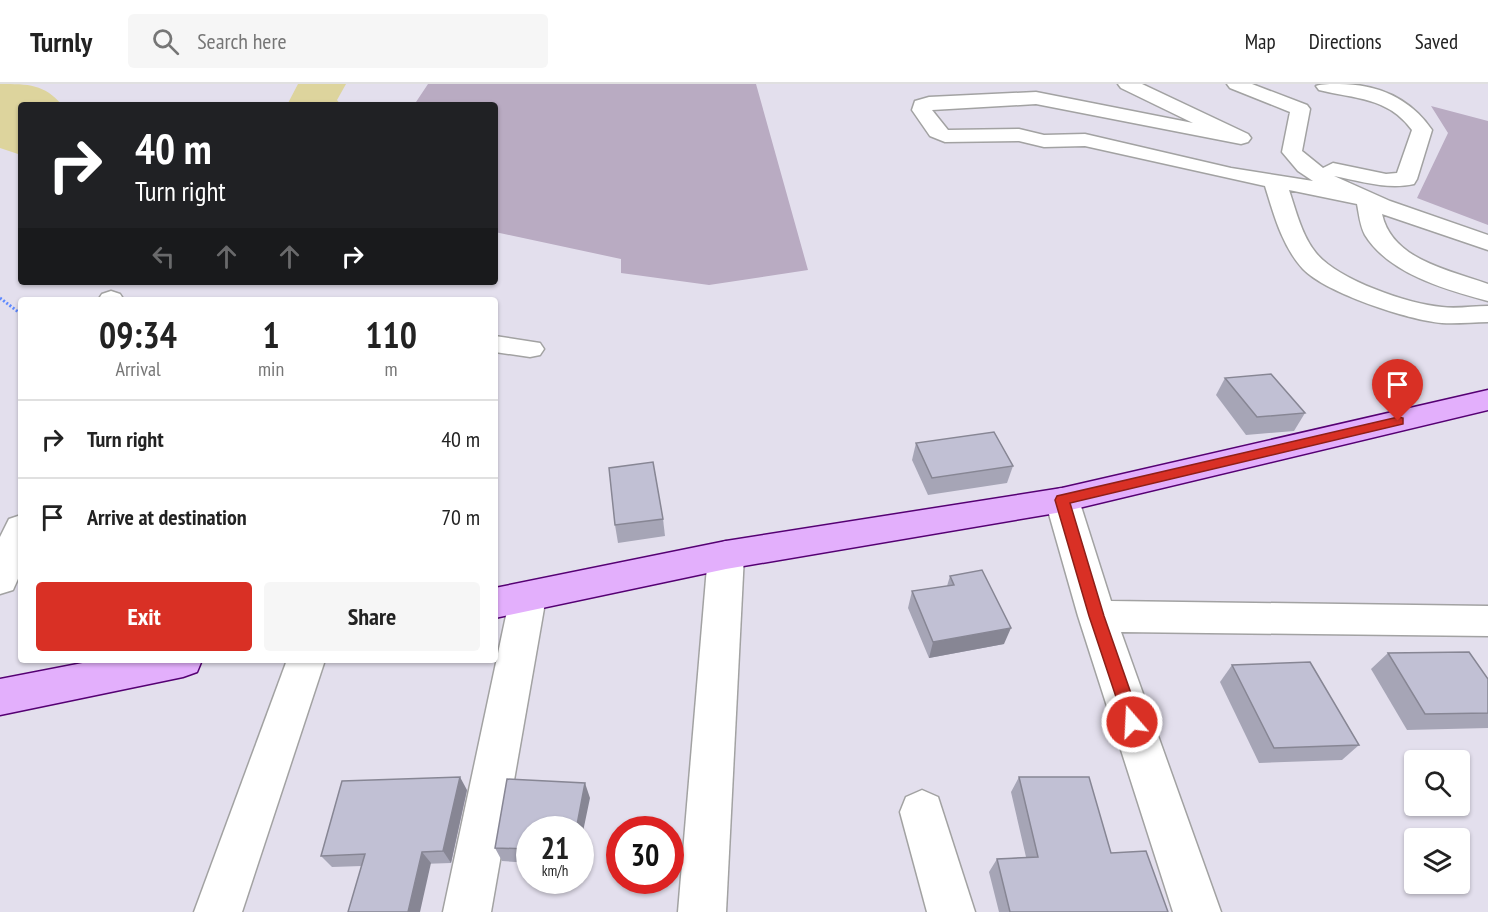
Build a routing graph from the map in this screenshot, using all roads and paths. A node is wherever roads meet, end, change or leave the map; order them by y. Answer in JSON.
{"nodes":[{"id":1,"x":1127,"y":84,"type":"edge"},
{"id":2,"x":1236,"y":84,"type":"edge"},
{"id":3,"x":1322,"y":85,"type":"edge"},
{"id":4,"x":1177,"y":88,"type":"dead end"},
{"id":5,"x":1155,"y":96,"type":"junction"},
{"id":6,"x":1300,"y":109,"type":"junction"},
{"id":7,"x":1154,"y":120,"type":"junction"},
{"id":8,"x":1241,"y":138,"type":"junction"},
{"id":9,"x":1133,"y":152,"type":"junction"},
{"id":10,"x":1298,"y":162,"type":"junction"},
{"id":11,"x":1247,"y":177,"type":"junction"},
{"id":12,"x":1275,"y":182,"type":"junction"},
{"id":13,"x":1361,"y":196,"type":"junction"},
{"id":14,"x":1488,"y":243,"type":"edge"},
{"id":15,"x":1488,"y":293,"type":"edge"},
{"id":16,"x":0,"y":298,"type":"edge"},
{"id":17,"x":18,"y":312,"type":"edge"},
{"id":18,"x":1488,"y":314,"type":"edge"},
{"id":19,"x":498,"y":344,"type":"edge"},
{"id":20,"x":530,"y":349,"type":"dead end"},
{"id":21,"x":1488,"y":400,"type":"edge"},
{"id":22,"x":1062,"y":500,"type":"junction"},
{"id":23,"x":18,"y":535,"type":"edge"},
{"id":24,"x":726,"y":555,"type":"junction"},
{"id":25,"x":0,"y":580,"type":"edge"},
{"id":26,"x":511,"y":600,"type":"edge"},
{"id":27,"x":1096,"y":616,"type":"junction"},
{"id":28,"x":1488,"y":621,"type":"edge"},
{"id":29,"x":168,"y":663,"type":"edge"},
{"id":30,"x":305,"y":663,"type":"edge"},
{"id":31,"x":0,"y":697,"type":"edge"},
{"id":32,"x":922,"y":812,"type":"dead end"},
{"id":33,"x":218,"y":912,"type":"edge"},
{"id":34,"x":467,"y":912,"type":"edge"},
{"id":35,"x":702,"y":912,"type":"edge"},
{"id":36,"x":951,"y":912,"type":"edge"},
{"id":37,"x":1197,"y":912,"type":"edge"}],
"edges":[{"from":1,"to":5,"type":"street"},
{"from":2,"to":6,"type":"street"},
{"from":3,"to":6,"type":"street"},
{"from":3,"to":10,"type":"street"},
{"from":4,"to":5,"type":"street"},
{"from":5,"to":8,"type":"street"},
{"from":6,"to":10,"type":"street"},
{"from":7,"to":8,"type":"street"},
{"from":7,"to":9,"type":"street"},
{"from":7,"to":9,"type":"street"},
{"from":8,"to":11,"type":"street"},
{"from":9,"to":11,"type":"street"},
{"from":10,"to":13,"type":"street"},
{"from":11,"to":12,"type":"street"},
{"from":12,"to":13,"type":"street"},
{"from":12,"to":18,"type":"street"},
{"from":13,"to":14,"type":"street"},
{"from":13,"to":15,"type":"street"},
{"from":16,"to":17,"type":"path"},
{"from":19,"to":20,"type":"street"},
{"from":21,"to":22,"type":"street"},
{"from":22,"to":24,"type":"street"},
{"from":22,"to":27,"type":"street"},
{"from":23,"to":25,"type":"street"},
{"from":24,"to":26,"type":"street"},
{"from":24,"to":35,"type":"street"},
{"from":26,"to":34,"type":"street"},
{"from":27,"to":28,"type":"street"},
{"from":27,"to":37,"type":"street"},
{"from":29,"to":31,"type":"street"},
{"from":30,"to":33,"type":"street"},
{"from":32,"to":36,"type":"street"}]}
